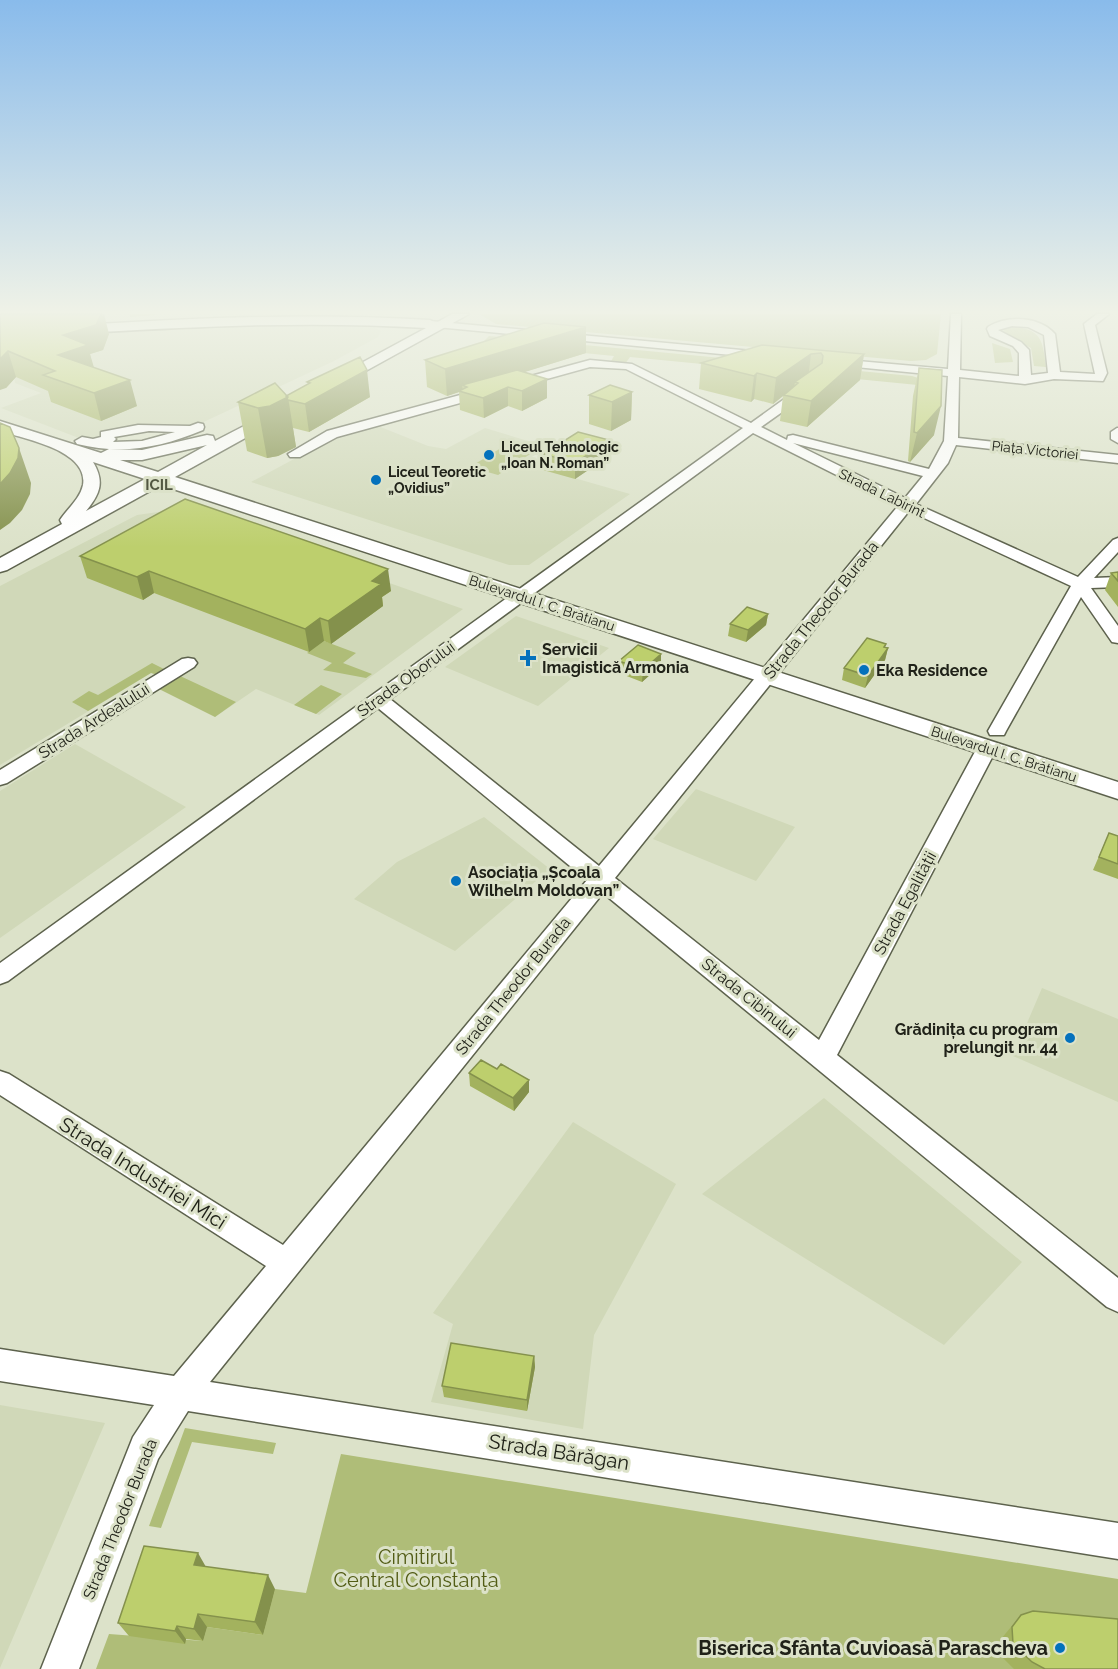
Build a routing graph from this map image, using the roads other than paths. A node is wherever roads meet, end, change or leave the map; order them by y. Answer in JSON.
{"nodes":[{"id":1,"x":485,"y":392,"type":"edge"},
{"id":2,"x":679,"y":392,"type":"edge"},
{"id":3,"x":802,"y":392,"type":"edge"},
{"id":4,"x":952,"y":392,"type":"edge"},
{"id":5,"x":0,"y":426,"type":"edge"},
{"id":6,"x":752,"y":429,"type":"junction"},
{"id":7,"x":224,"y":436,"type":"junction"},
{"id":8,"x":951,"y":441,"type":"junction"},
{"id":9,"x":83,"y":445,"type":"junction"},
{"id":10,"x":209,"y":451,"type":"junction"},
{"id":11,"x":295,"y":454,"type":"dead end"},
{"id":12,"x":1118,"y":459,"type":"edge"},
{"id":13,"x":933,"y":474,"type":"junction"},
{"id":14,"x":155,"y":476,"type":"junction"},
{"id":15,"x":230,"y":501,"type":"junction"},
{"id":16,"x":907,"y":505,"type":"junction"},
{"id":17,"x":98,"y":511,"type":"junction"},
{"id":18,"x":69,"y":520,"type":"junction"},
{"id":19,"x":1118,"y":543,"type":"edge"},
{"id":20,"x":0,"y":558,"type":"edge"},
{"id":21,"x":0,"y":566,"type":"edge"},
{"id":22,"x":1118,"y":582,"type":"edge"},
{"id":23,"x":1080,"y":584,"type":"junction"},
{"id":24,"x":519,"y":595,"type":"junction"},
{"id":25,"x":1118,"y":638,"type":"edge"},
{"id":26,"x":188,"y":663,"type":"dead end"},
{"id":27,"x":766,"y":676,"type":"junction"},
{"id":28,"x":379,"y":699,"type":"junction"},
{"id":29,"x":992,"y":740,"type":"junction"},
{"id":30,"x":0,"y":779,"type":"edge"},
{"id":31,"x":1118,"y":791,"type":"edge"},
{"id":32,"x":601,"y":879,"type":"junction"},
{"id":33,"x":0,"y":975,"type":"edge"},
{"id":34,"x":822,"y":1058,"type":"junction"},
{"id":35,"x":0,"y":1082,"type":"edge"},
{"id":36,"x":286,"y":1263,"type":"junction"},
{"id":37,"x":1118,"y":1297,"type":"edge"},
{"id":38,"x":0,"y":1365,"type":"edge"},
{"id":39,"x":181,"y":1392,"type":"junction"},
{"id":40,"x":1118,"y":1541,"type":"edge"},
{"id":41,"x":60,"y":1669,"type":"edge"}],
"edges":[{"from":1,"to":11,"type":"street","name":"Strada Labirint"},
{"from":2,"to":6,"type":"street","name":"Strada Labirint"},
{"from":3,"to":6,"type":"street","name":"Strada Oborului"},
{"from":4,"to":8,"type":"street","name":"Strada Theodor Burada"},
{"from":5,"to":9,"type":"main road","name":"Bulevardul I. C. Brătianu"},
{"from":6,"to":13,"type":"street"},
{"from":6,"to":16,"type":"street","name":"Strada Labirint"},
{"from":6,"to":24,"type":"street","name":"Strada Oborului"},
{"from":7,"to":9,"type":"main road"},
{"from":7,"to":10,"type":"main road"},
{"from":7,"to":14,"type":"main road"},
{"from":8,"to":12,"type":"street","name":"Piața Victoriei"},
{"from":8,"to":13,"type":"street","name":"Strada Theodor Burada"},
{"from":9,"to":9,"type":"street"},
{"from":9,"to":14,"type":"main road","name":"Bulevardul I. C. Brătianu"},
{"from":9,"to":18,"type":"main road"},
{"from":10,"to":14,"type":"main road"},
{"from":10,"to":15,"type":"main road"},
{"from":13,"to":16,"type":"street","name":"Strada Theodor Burada"},
{"from":14,"to":15,"type":"main road","name":"Bulevardul I. C. Brătianu"},
{"from":14,"to":17,"type":"main road"},
{"from":14,"to":18,"type":"main road"},
{"from":15,"to":17,"type":"main road"},
{"from":15,"to":24,"type":"main road","name":"Bulevardul I. C. Brătianu"},
{"from":16,"to":23,"type":"street","name":"Strada Labirint"},
{"from":16,"to":27,"type":"street","name":"Strada Theodor Burada"},
{"from":17,"to":21,"type":"main road"},
{"from":18,"to":20,"type":"main road"},
{"from":19,"to":23,"type":"street","name":"Strada Egalității"},
{"from":22,"to":23,"type":"street"},
{"from":23,"to":25,"type":"street"},
{"from":23,"to":29,"type":"street","name":"Strada Egalității"},
{"from":24,"to":27,"type":"main road","name":"Bulevardul I. C. Brătianu"},
{"from":24,"to":28,"type":"street","name":"Strada Oborului"},
{"from":26,"to":30,"type":"street","name":"Strada Ardealului"},
{"from":27,"to":29,"type":"main road","name":"Bulevardul I. C. Brătianu"},
{"from":27,"to":32,"type":"street","name":"Strada Theodor Burada"},
{"from":28,"to":32,"type":"street","name":"Strada Cibinului"},
{"from":28,"to":33,"type":"street","name":"Strada Oborului"},
{"from":29,"to":31,"type":"main road","name":"Bulevardul I. C. Brătianu"},
{"from":29,"to":34,"type":"street","name":"Strada Egalității"},
{"from":32,"to":34,"type":"street","name":"Strada Cibinului"},
{"from":32,"to":36,"type":"street","name":"Strada Theodor Burada"},
{"from":34,"to":37,"type":"street","name":"Strada Cibinului"},
{"from":35,"to":36,"type":"street","name":"Strada Industriei Mici"},
{"from":36,"to":39,"type":"street","name":"Strada Theodor Burada"},
{"from":38,"to":39,"type":"street","name":"Strada Bărăgan"},
{"from":39,"to":40,"type":"street","name":"Strada Bărăgan"},
{"from":39,"to":41,"type":"street","name":"Strada Theodor Burada"}]}
